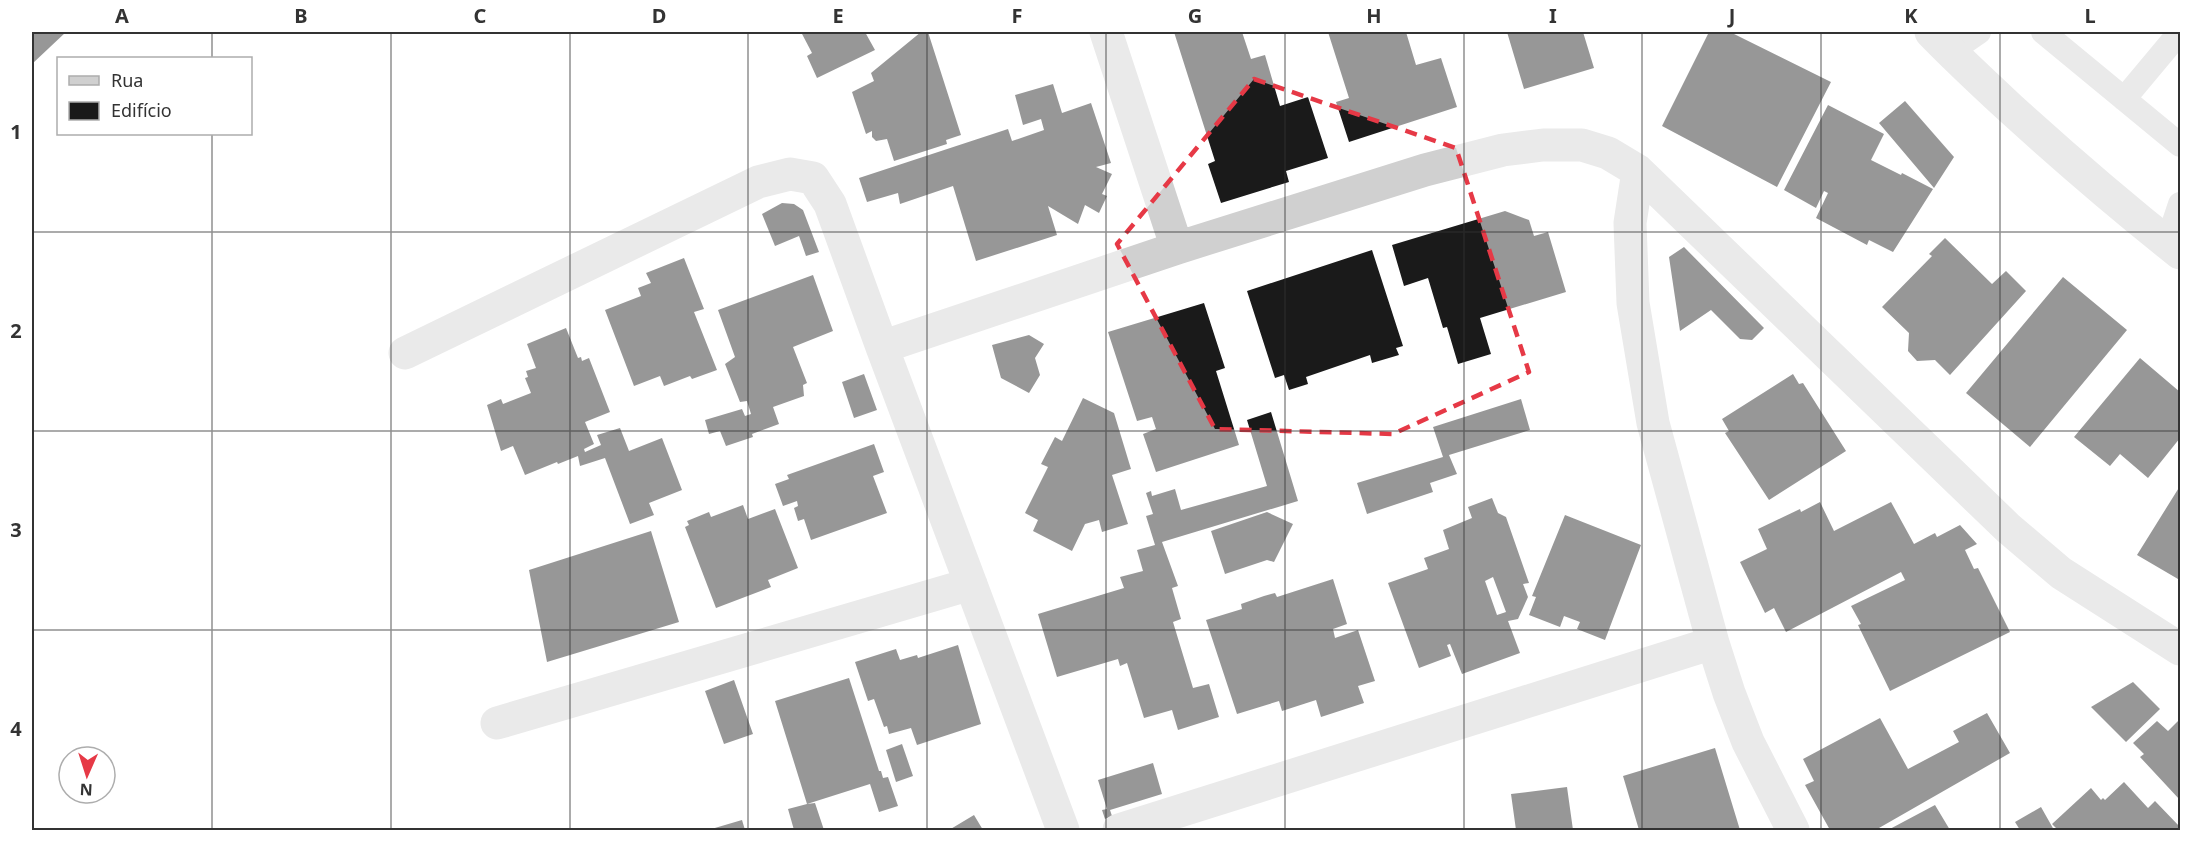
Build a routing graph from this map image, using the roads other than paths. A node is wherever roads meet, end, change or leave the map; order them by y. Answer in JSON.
{"nodes":[{"id":1,"x":1106,"y":32,"type":"edge"},
{"id":2,"x":1979,"y":32,"type":"edge"},
{"id":3,"x":2180,"y":32,"type":"edge"},
{"id":4,"x":2050,"y":33,"type":"edge"},
{"id":5,"x":1940,"y":42,"type":"edge"},
{"id":6,"x":2124,"y":99,"type":"junction"},
{"id":7,"x":2181,"y":145,"type":"edge"},
{"id":8,"x":1638,"y":171,"type":"junction"},
{"id":9,"x":2181,"y":204,"type":"edge"},
{"id":10,"x":1177,"y":248,"type":"junction"},
{"id":11,"x":2174,"y":248,"type":"edge"},
{"id":12,"x":882,"y":347,"type":"junction"},
{"id":13,"x":405,"y":353,"type":"dead end"},
{"id":14,"x":971,"y":584,"type":"junction"},
{"id":15,"x":1713,"y":643,"type":"junction"},
{"id":16,"x":2181,"y":649,"type":"edge"},
{"id":17,"x":497,"y":723,"type":"dead end"},
{"id":18,"x":1063,"y":831,"type":"edge"},
{"id":19,"x":1119,"y":831,"type":"edge"},
{"id":20,"x":1793,"y":831,"type":"edge"}],
"edges":[{"from":1,"to":10,"type":"street"},
{"from":2,"to":5,"type":"lane"},
{"from":3,"to":6,"type":"lane"},
{"from":4,"to":6,"type":"lane"},
{"from":5,"to":11,"type":"street"},
{"from":6,"to":7,"type":"lane"},
{"from":8,"to":10,"type":"street"},
{"from":8,"to":15,"type":"street"},
{"from":8,"to":16,"type":"street"},
{"from":9,"to":11,"type":"lane"},
{"from":10,"to":12,"type":"street"},
{"from":12,"to":13,"type":"street"},
{"from":12,"to":14,"type":"street"},
{"from":14,"to":17,"type":"street"},
{"from":14,"to":18,"type":"street"},
{"from":15,"to":19,"type":"street"},
{"from":15,"to":20,"type":"street"}]}
